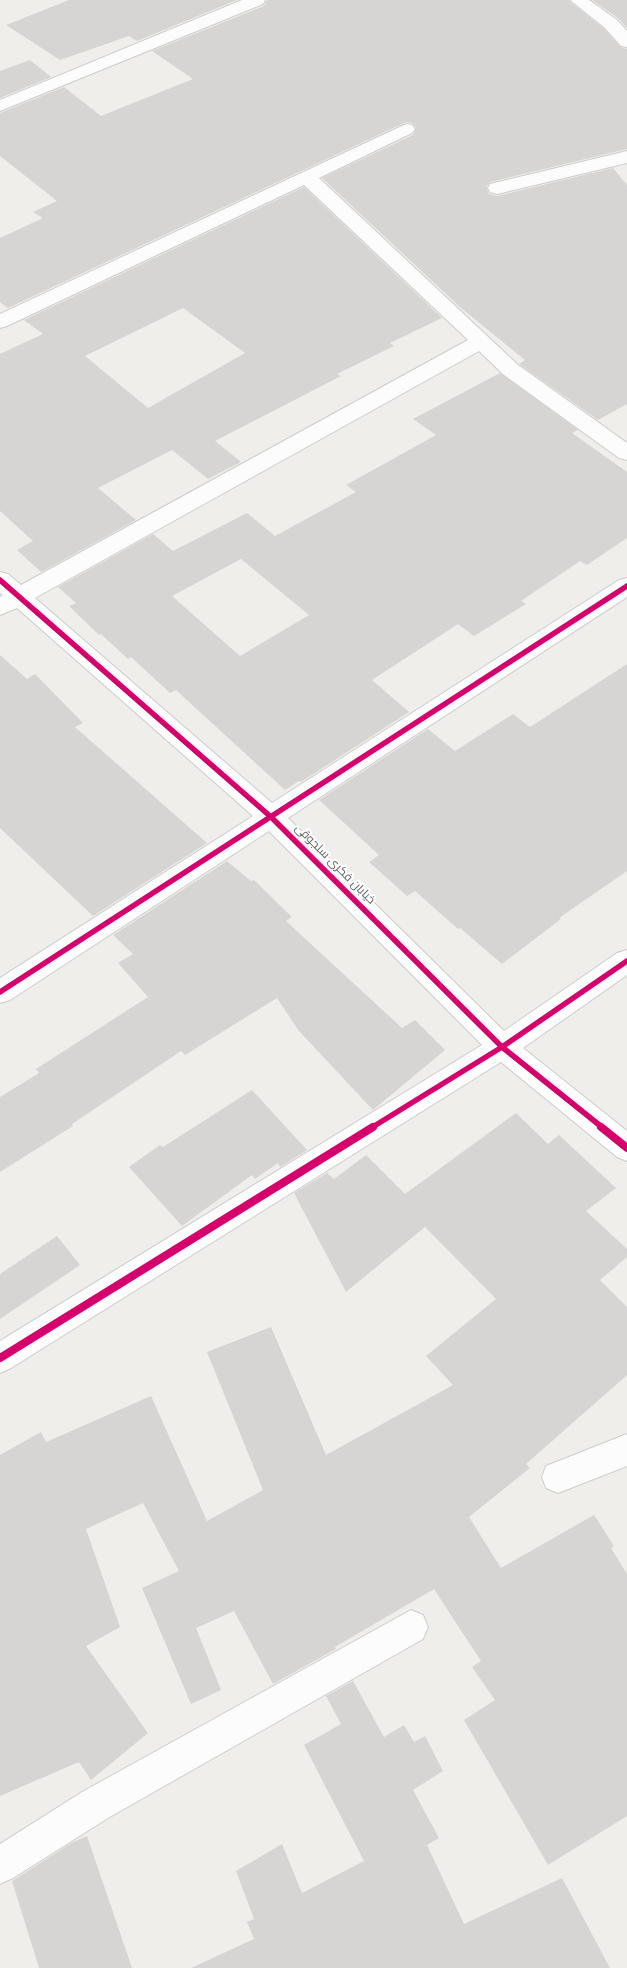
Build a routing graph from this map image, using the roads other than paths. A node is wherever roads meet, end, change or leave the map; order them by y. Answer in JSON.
{"nodes":[{"id":1,"x":257,"y":0,"type":"edge"},
{"id":2,"x":578,"y":0,"type":"edge"},
{"id":3,"x":627,"y":42,"type":"edge"},
{"id":4,"x":0,"y":106,"type":"edge"},
{"id":5,"x":406,"y":128,"type":"dead end"},
{"id":6,"x":627,"y":156,"type":"edge"},
{"id":7,"x":306,"y":176,"type":"junction"},
{"id":8,"x":497,"y":188,"type":"dead end"},
{"id":9,"x":0,"y":322,"type":"edge"},
{"id":10,"x":480,"y":342,"type":"junction"},
{"id":11,"x":627,"y":453,"type":"edge"},
{"id":12,"x":627,"y":586,"type":"edge"},
{"id":13,"x":6,"y":594,"type":"edge"},
{"id":14,"x":271,"y":817,"type":"junction"},
{"id":15,"x":627,"y":961,"type":"edge"},
{"id":16,"x":0,"y":992,"type":"edge"},
{"id":17,"x":502,"y":1047,"type":"junction"},
{"id":18,"x":627,"y":1148,"type":"edge"},
{"id":19,"x":0,"y":1358,"type":"edge"},
{"id":20,"x":627,"y":1450,"type":"edge"},
{"id":21,"x":558,"y":1478,"type":"dead end"},
{"id":22,"x":411,"y":1627,"type":"dead end"},
{"id":23,"x":0,"y":1865,"type":"edge"}],
"edges":[{"from":1,"to":4,"type":"street"},
{"from":2,"to":3,"type":"street"},
{"from":5,"to":7,"type":"street"},
{"from":6,"to":8,"type":"street"},
{"from":7,"to":9,"type":"street"},
{"from":7,"to":10,"type":"street"},
{"from":10,"to":11,"type":"street"},
{"from":10,"to":13,"type":"street"},
{"from":12,"to":14,"type":"street"},
{"from":13,"to":14,"type":"street","name":"خیابان فکری سلجوقی"},
{"from":14,"to":16,"type":"street"},
{"from":14,"to":17,"type":"street","name":"خیابان فکری سلجوقی"},
{"from":15,"to":17,"type":"street"},
{"from":17,"to":18,"type":"street","name":"خیابان فکری سلجوقی"},
{"from":17,"to":19,"type":"street"},
{"from":20,"to":21,"type":"street"},
{"from":22,"to":23,"type":"street"}]}
